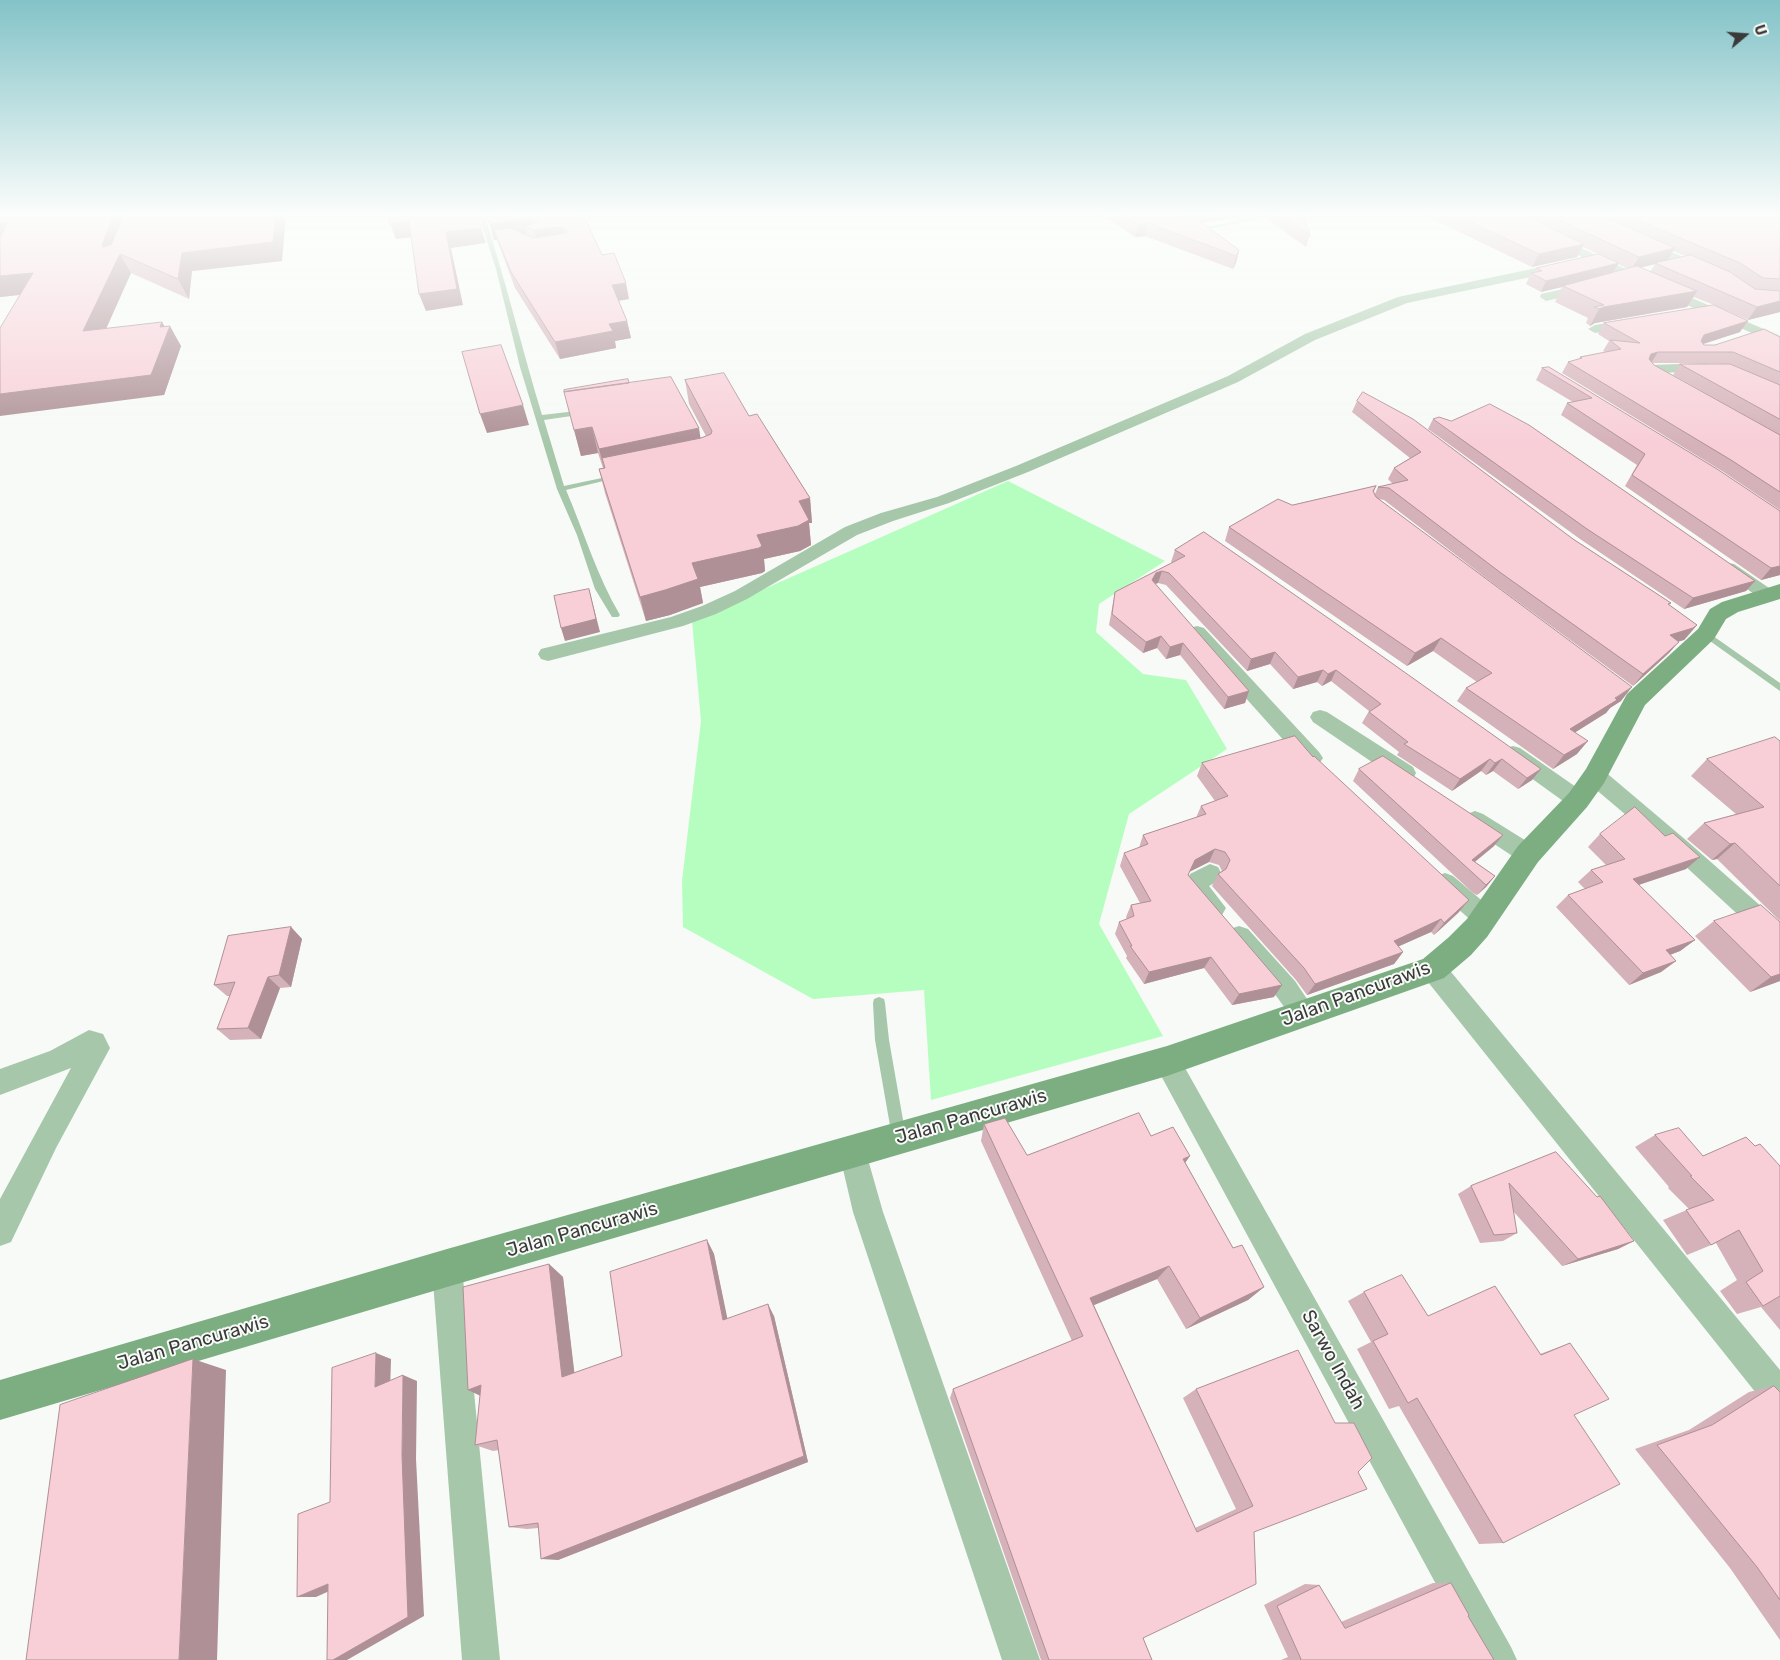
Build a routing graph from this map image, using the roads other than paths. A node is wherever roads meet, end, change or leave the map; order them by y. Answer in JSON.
{"nodes":[{"id":1,"x":504,"y":291,"type":"edge"},
{"id":2,"x":1447,"y":291,"type":"edge"},
{"id":3,"x":1569,"y":291,"type":"edge"},
{"id":4,"x":1665,"y":291,"type":"edge"},
{"id":5,"x":1546,"y":297,"type":"dead end"},
{"id":6,"x":1708,"y":310,"type":"junction"},
{"id":7,"x":1680,"y":315,"type":"edge"},
{"id":8,"x":1642,"y":321,"type":"edge"},
{"id":9,"x":1596,"y":329,"type":"dead end"},
{"id":10,"x":1760,"y":332,"type":"junction"},
{"id":11,"x":1744,"y":337,"type":"edge"},
{"id":12,"x":1780,"y":341,"type":"edge"},
{"id":13,"x":1719,"y":367,"type":"edge"},
{"id":14,"x":1678,"y":387,"type":"edge"},
{"id":15,"x":589,"y":411,"type":"edge"},
{"id":16,"x":540,"y":418,"type":"junction"},
{"id":17,"x":629,"y":475,"type":"edge"},
{"id":18,"x":561,"y":489,"type":"junction"},
{"id":19,"x":1714,"y":558,"type":"edge"},
{"id":20,"x":1773,"y":593,"type":"edge"},
{"id":21,"x":615,"y":615,"type":"dead end"},
{"id":22,"x":1185,"y":619,"type":"edge"},
{"id":23,"x":1698,"y":628,"type":"junction"},
{"id":24,"x":548,"y":654,"type":"dead end"},
{"id":25,"x":1780,"y":688,"type":"edge"},
{"id":26,"x":1320,"y":717,"type":"dead end"},
{"id":27,"x":1501,"y":745,"type":"edge"},
{"id":28,"x":1328,"y":774,"type":"edge"},
{"id":29,"x":1422,"y":785,"type":"edge"},
{"id":30,"x":1586,"y":788,"type":"junction"},
{"id":31,"x":1455,"y":806,"type":"edge"},
{"id":32,"x":1528,"y":854,"type":"junction"},
{"id":33,"x":1428,"y":867,"type":"edge"},
{"id":34,"x":1210,"y":874,"type":"dead end"},
{"id":35,"x":1484,"y":917,"type":"junction"},
{"id":36,"x":1780,"y":938,"type":"edge"},
{"id":37,"x":1433,"y":969,"type":"junction"},
{"id":38,"x":879,"y":1003,"type":"dead end"},
{"id":39,"x":1304,"y":1014,"type":"junction"},
{"id":40,"x":1167,"y":1061,"type":"junction"},
{"id":41,"x":0,"y":1082,"type":"edge"},
{"id":42,"x":899,"y":1137,"type":"junction"},
{"id":43,"x":852,"y":1152,"type":"junction"},
{"id":44,"x":0,"y":1232,"type":"edge"},
{"id":45,"x":447,"y":1268,"type":"junction"},
{"id":46,"x":1780,"y":1396,"type":"edge"},
{"id":47,"x":0,"y":1400,"type":"edge"},
{"id":48,"x":481,"y":1660,"type":"edge"},
{"id":49,"x":1021,"y":1660,"type":"edge"},
{"id":50,"x":1498,"y":1660,"type":"edge"}],
"edges":[{"from":1,"to":16,"type":"lane"},
{"from":2,"to":24,"type":"street"},
{"from":3,"to":5,"type":"street"},
{"from":4,"to":6,"type":"street"},
{"from":6,"to":7,"type":"street"},
{"from":6,"to":10,"type":"street"},
{"from":8,"to":9,"type":"street"},
{"from":10,"to":11,"type":"street"},
{"from":10,"to":12,"type":"street"},
{"from":13,"to":14,"type":"street"},
{"from":15,"to":16,"type":"lane"},
{"from":16,"to":18,"type":"lane"},
{"from":17,"to":18,"type":"lane"},
{"from":18,"to":21,"type":"lane"},
{"from":19,"to":20,"type":"street"},
{"from":20,"to":23,"type":"street","name":"Jalan Pancurawis"},
{"from":22,"to":28,"type":"street"},
{"from":23,"to":25,"type":"lane"},
{"from":23,"to":30,"type":"street","name":"Jalan Pancurawis"},
{"from":26,"to":29,"type":"street"},
{"from":27,"to":30,"type":"street"},
{"from":30,"to":32,"type":"street","name":"Jalan Pancurawis"},
{"from":30,"to":36,"type":"street"},
{"from":31,"to":32,"type":"street"},
{"from":32,"to":35,"type":"street","name":"Jalan Pancurawis"},
{"from":33,"to":35,"type":"street"},
{"from":34,"to":39,"type":"street"},
{"from":35,"to":37,"type":"street","name":"Jalan Pancurawis"},
{"from":37,"to":39,"type":"street","name":"Jalan Pancurawis"},
{"from":37,"to":46,"type":"street"},
{"from":38,"to":42,"type":"lane"},
{"from":39,"to":40,"type":"street","name":"Jalan Pancurawis"},
{"from":40,"to":42,"type":"street","name":"Jalan Pancurawis"},
{"from":40,"to":50,"type":"street","name":"Sarwo Indah"},
{"from":41,"to":44,"type":"street"},
{"from":42,"to":43,"type":"street","name":"Jalan Pancurawis"},
{"from":43,"to":45,"type":"street","name":"Jalan Pancurawis"},
{"from":43,"to":49,"type":"street"},
{"from":45,"to":47,"type":"street","name":"Jalan Pancurawis"},
{"from":45,"to":48,"type":"street"}]}
